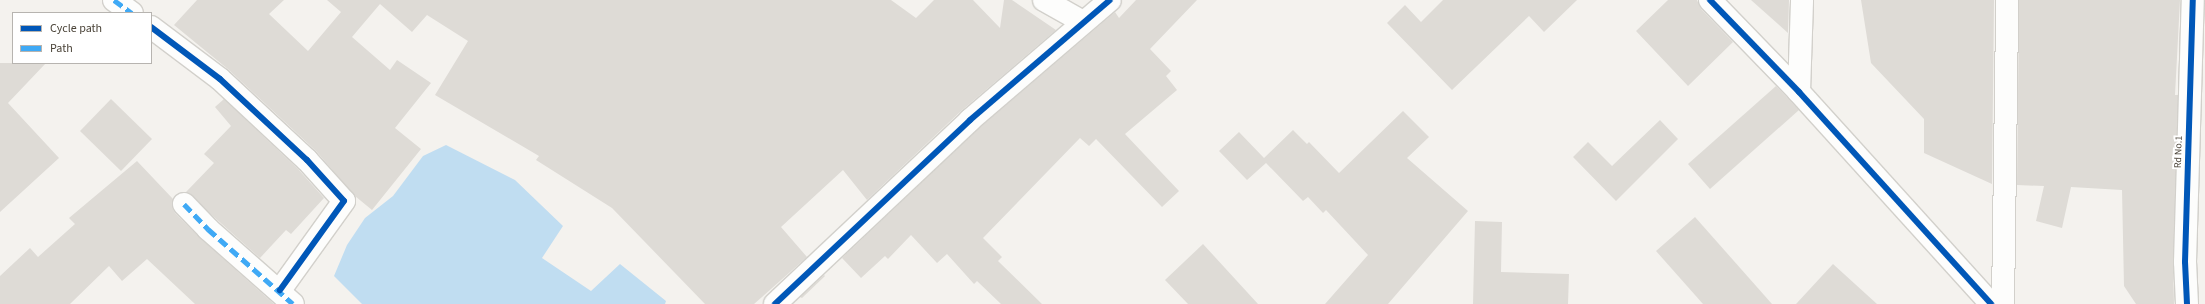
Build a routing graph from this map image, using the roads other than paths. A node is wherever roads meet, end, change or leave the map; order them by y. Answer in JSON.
{"nodes":[{"id":1,"x":114,"y":0,"type":"edge"},
{"id":2,"x":1044,"y":0,"type":"edge"},
{"id":3,"x":1110,"y":0,"type":"edge"},
{"id":4,"x":1710,"y":0,"type":"edge"},
{"id":5,"x":1802,"y":0,"type":"edge"},
{"id":6,"x":2007,"y":0,"type":"edge"},
{"id":7,"x":2193,"y":0,"type":"edge"},
{"id":8,"x":131,"y":12,"type":"edge"},
{"id":9,"x":1083,"y":22,"type":"junction"},
{"id":10,"x":152,"y":29,"type":"edge"},
{"id":11,"x":1799,"y":92,"type":"junction"},
{"id":12,"x":184,"y":204,"type":"dead end"},
{"id":13,"x":286,"y":297,"type":"edge"},
{"id":14,"x":775,"y":304,"type":"edge"},
{"id":15,"x":1991,"y":304,"type":"edge"},
{"id":16,"x":2003,"y":304,"type":"edge"},
{"id":17,"x":2188,"y":304,"type":"edge"}],
"edges":[{"from":1,"to":8,"type":"street"},
{"from":2,"to":9,"type":"street"},
{"from":3,"to":9,"type":"street"},
{"from":4,"to":11,"type":"street"},
{"from":5,"to":11,"type":"street"},
{"from":6,"to":16,"type":"street"},
{"from":7,"to":17,"type":"street","name":"Rd No.1"},
{"from":9,"to":14,"type":"street"},
{"from":10,"to":13,"type":"street"},
{"from":11,"to":15,"type":"street"},
{"from":12,"to":13,"type":"street"}]}
